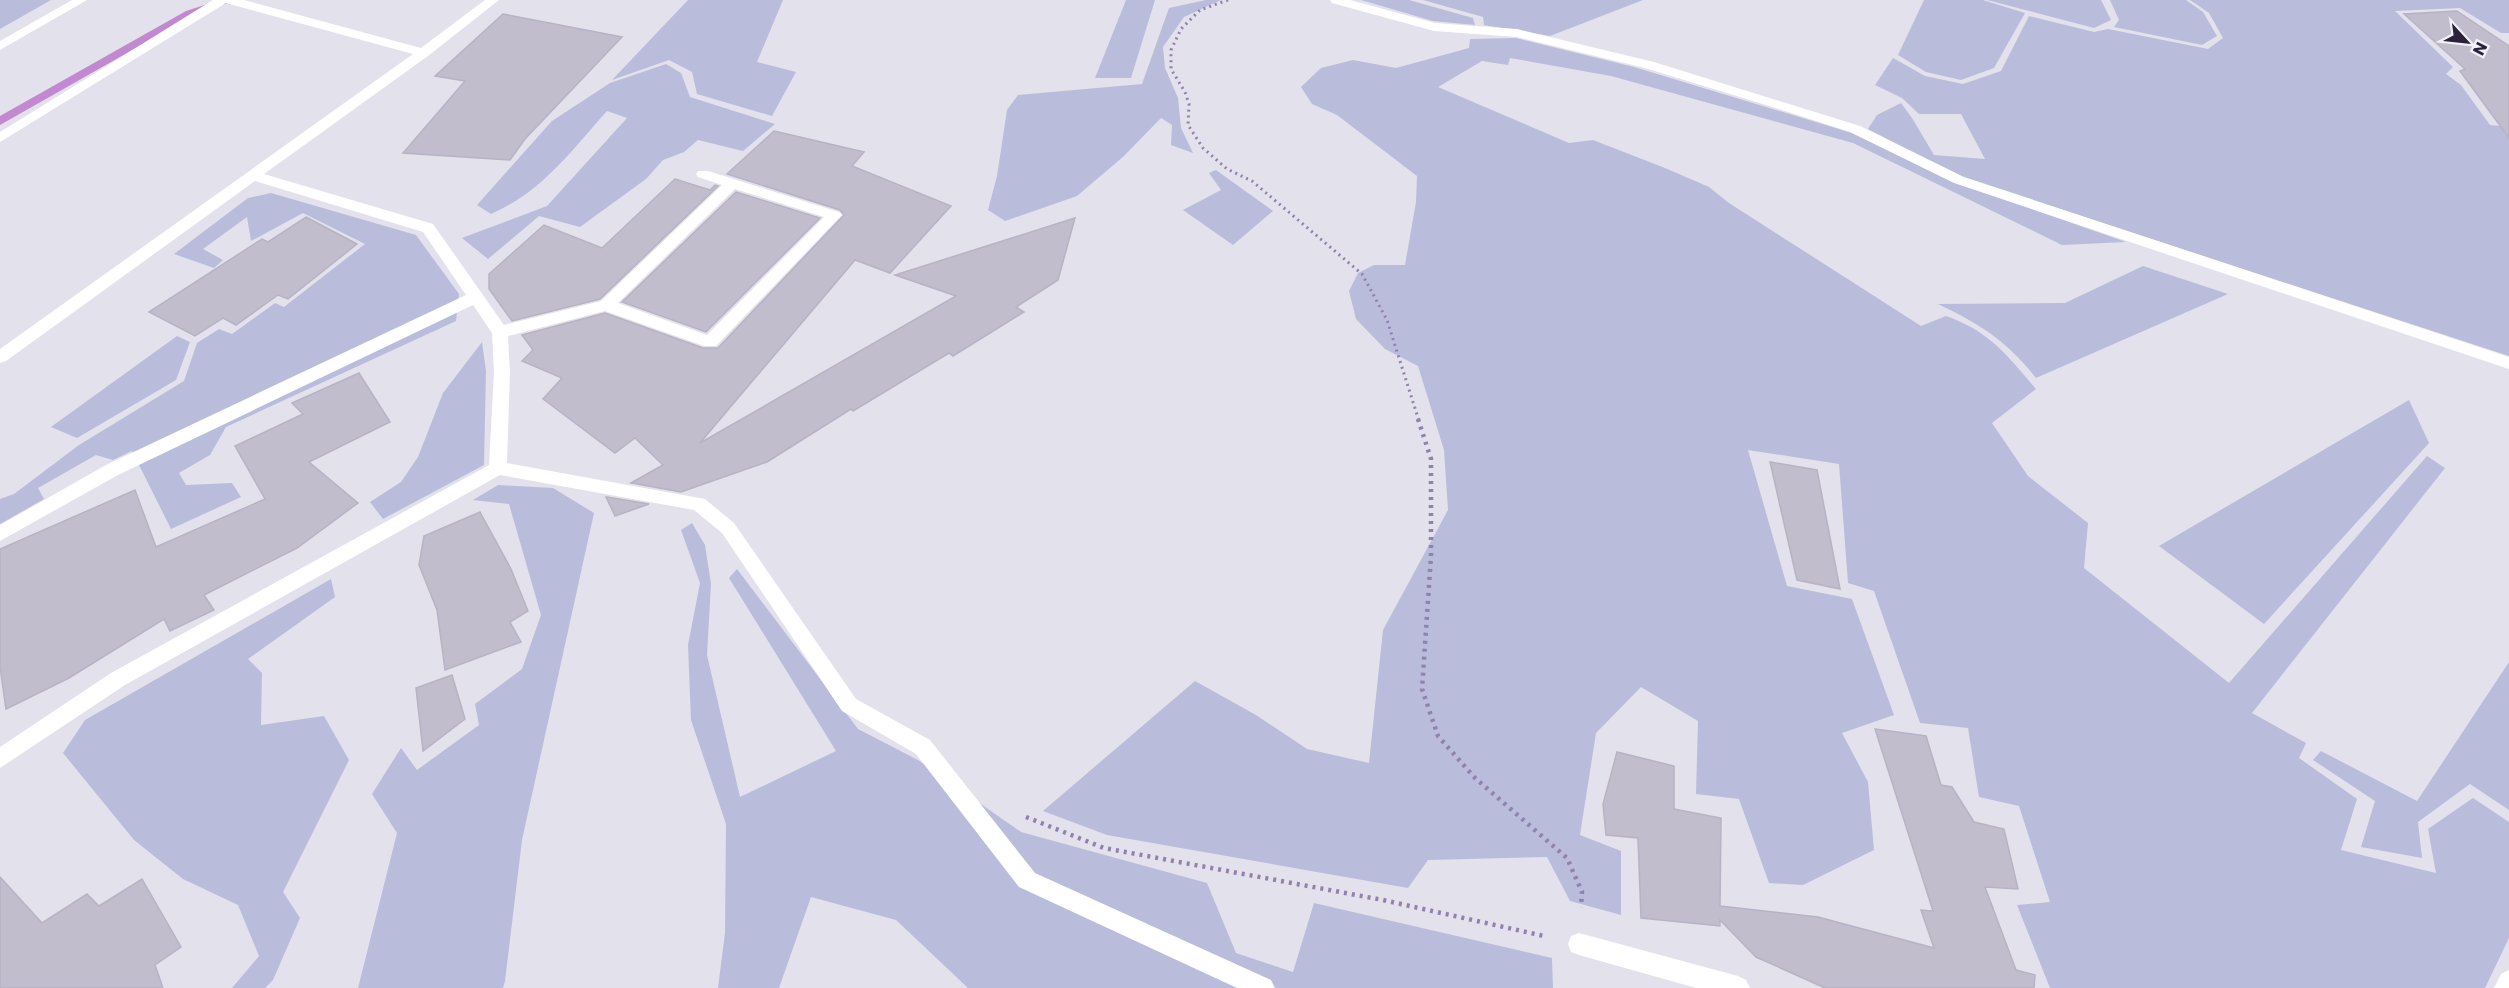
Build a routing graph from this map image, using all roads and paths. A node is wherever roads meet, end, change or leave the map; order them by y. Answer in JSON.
{"nodes":[{"id":1,"x":81,"y":0,"type":"edge"},
{"id":2,"x":222,"y":0,"type":"edge"},
{"id":3,"x":230,"y":0,"type":"edge"},
{"id":4,"x":493,"y":0,"type":"edge"},
{"id":5,"x":1228,"y":0,"type":"edge"},
{"id":6,"x":1336,"y":0,"type":"edge"},
{"id":7,"x":0,"y":46,"type":"edge"},
{"id":8,"x":423,"y":53,"type":"junction"},
{"id":9,"x":0,"y":138,"type":"edge"},
{"id":10,"x":703,"y":174,"type":"dead end"},
{"id":11,"x":251,"y":175,"type":"junction"},
{"id":12,"x":733,"y":183,"type":"junction"},
{"id":13,"x":474,"y":298,"type":"junction"},
{"id":14,"x":606,"y":305,"type":"junction"},
{"id":15,"x":500,"y":332,"type":"junction"},
{"id":16,"x":0,"y":357,"type":"edge"},
{"id":17,"x":2509,"y":363,"type":"edge"},
{"id":18,"x":498,"y":468,"type":"junction"},
{"id":19,"x":0,"y":534,"type":"edge"},
{"id":20,"x":0,"y":759,"type":"edge"},
{"id":21,"x":1022,"y":815,"type":"dead end"},
{"id":22,"x":1579,"y":944,"type":"junction"},
{"id":23,"x":2509,"y":982,"type":"edge"},
{"id":24,"x":1263,"y":988,"type":"edge"},
{"id":25,"x":1738,"y":988,"type":"edge"},
{"id":26,"x":2506,"y":988,"type":"edge"}],
"edges":[{"from":1,"to":7,"type":"street"},
{"from":2,"to":9,"type":"street"},
{"from":3,"to":8,"type":"street"},
{"from":4,"to":8,"type":"street"},
{"from":5,"to":22,"type":"path"},
{"from":6,"to":17,"type":"street"},
{"from":8,"to":11,"type":"street"},
{"from":10,"to":12,"type":"street"},
{"from":11,"to":13,"type":"street"},
{"from":11,"to":16,"type":"street"},
{"from":12,"to":14,"type":"street"},
{"from":12,"to":14,"type":"street"},
{"from":13,"to":15,"type":"street"},
{"from":13,"to":19,"type":"street"},
{"from":14,"to":15,"type":"street"},
{"from":15,"to":18,"type":"street"},
{"from":18,"to":20,"type":"street"},
{"from":18,"to":24,"type":"street"},
{"from":21,"to":22,"type":"path"},
{"from":22,"to":25,"type":"street"},
{"from":23,"to":26,"type":"street"}]}
